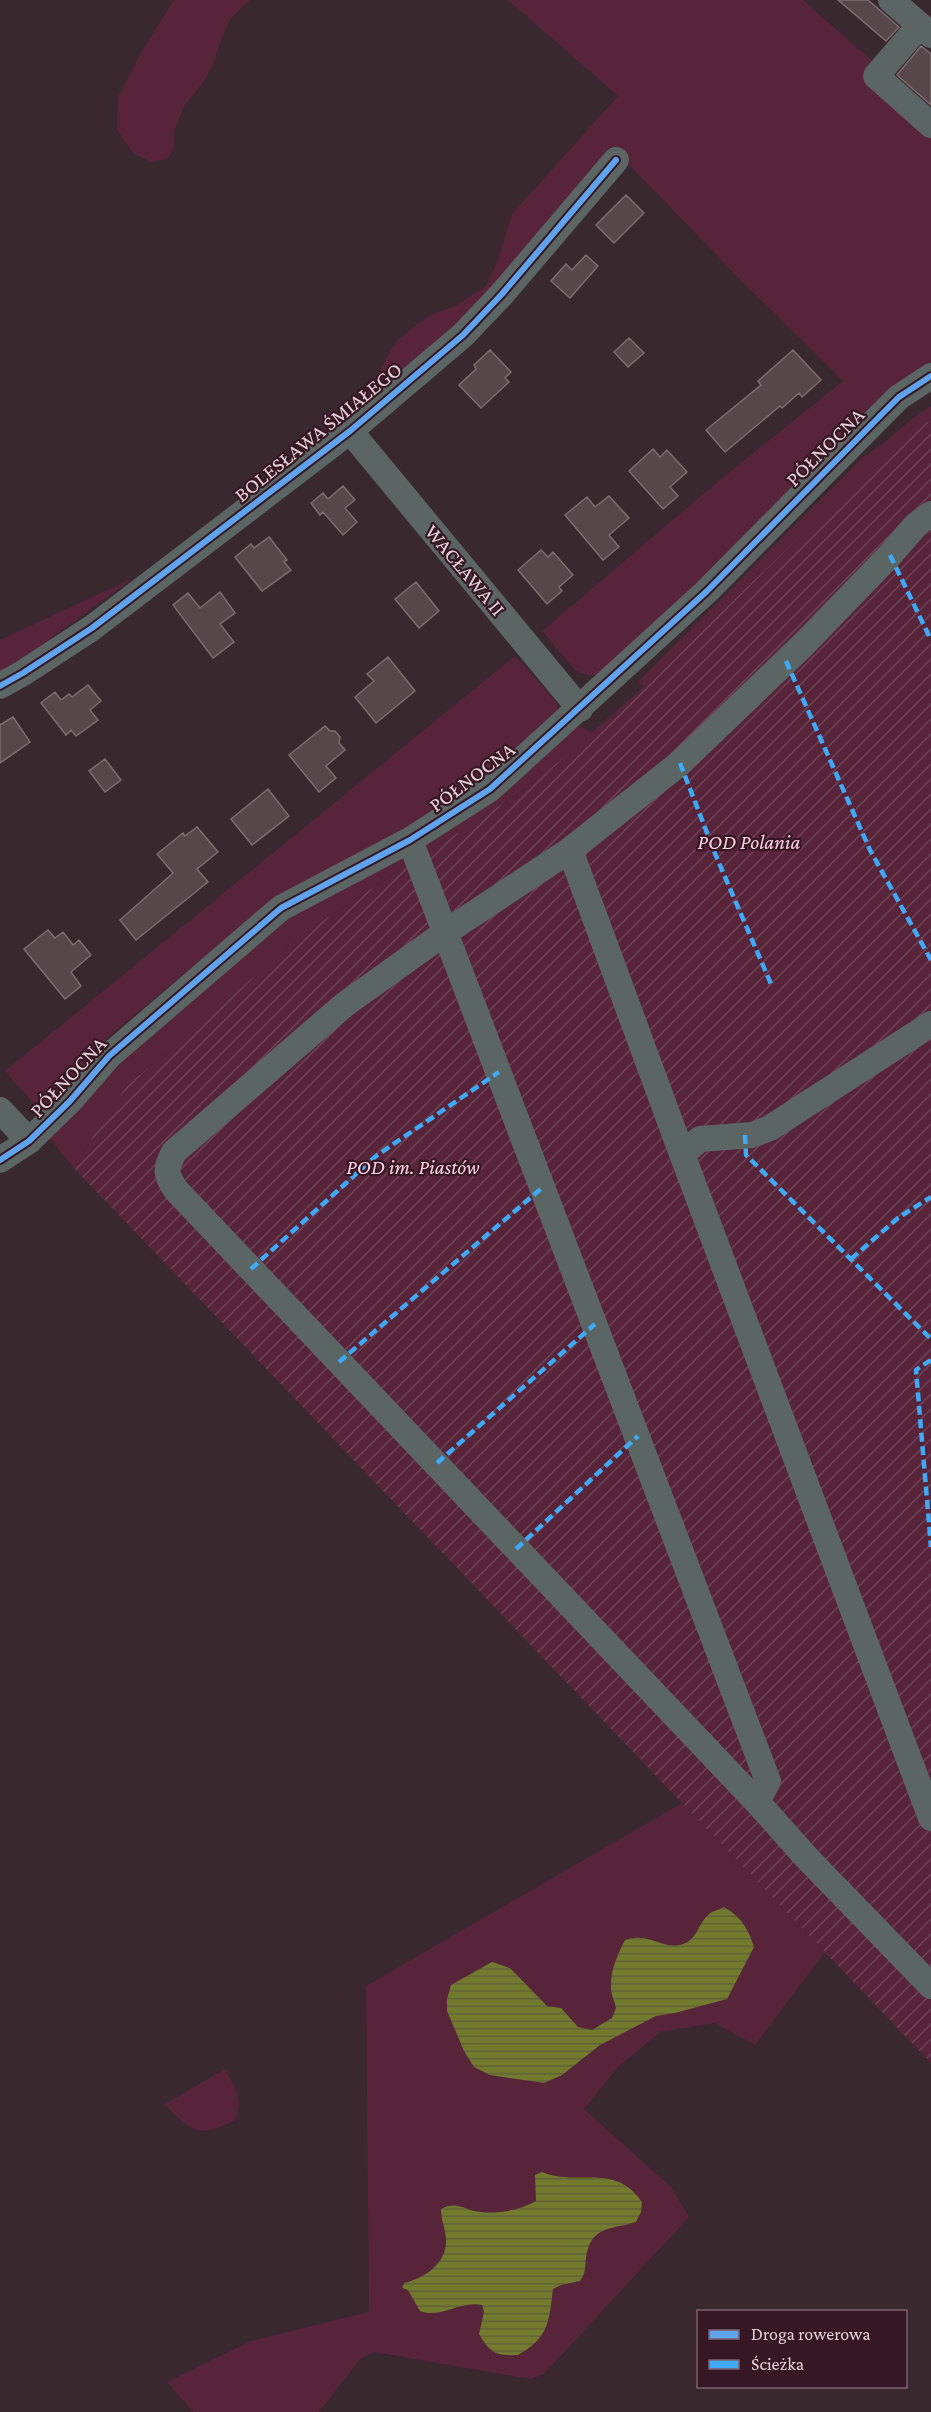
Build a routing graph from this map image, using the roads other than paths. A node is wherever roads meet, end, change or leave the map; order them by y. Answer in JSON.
{"nodes":[{"id":1,"x":891,"y":0,"type":"edge"},
{"id":2,"x":927,"y":29,"type":"edge"},
{"id":3,"x":931,"y":125,"type":"edge"},
{"id":4,"x":616,"y":160,"type":"dead end"},
{"id":5,"x":931,"y":375,"type":"edge"},
{"id":6,"x":350,"y":431,"type":"junction"},
{"id":7,"x":931,"y":514,"type":"edge"},
{"id":8,"x":0,"y":686,"type":"edge"},
{"id":9,"x":580,"y":709,"type":"junction"},
{"id":10,"x":410,"y":840,"type":"junction"},
{"id":11,"x":570,"y":850,"type":"junction"},
{"id":12,"x":446,"y":932,"type":"junction"},
{"id":13,"x":931,"y":1024,"type":"edge"},
{"id":14,"x":0,"y":1110,"type":"edge"},
{"id":15,"x":29,"y":1141,"type":"junction"},
{"id":16,"x":682,"y":1154,"type":"junction"},
{"id":17,"x":0,"y":1160,"type":"edge"},
{"id":18,"x":905,"y":1750,"type":"junction"},
{"id":19,"x":931,"y":1757,"type":"edge"},
{"id":20,"x":758,"y":1802,"type":"junction"},
{"id":21,"x":931,"y":1818,"type":"edge"},
{"id":22,"x":931,"y":1986,"type":"edge"}],
"edges":[{"from":1,"to":2,"type":"street"},
{"from":2,"to":3,"type":"street"},
{"from":4,"to":6,"type":"street","name":"BOLESŁAWA ŚMIAŁEGO"},
{"from":5,"to":9,"type":"street","name":"PÓŁNOCNA"},
{"from":6,"to":8,"type":"street","name":"BOLESŁAWA ŚMIAŁEGO"},
{"from":6,"to":9,"type":"street","name":"WACŁAWA II"},
{"from":7,"to":11,"type":"street"},
{"from":9,"to":10,"type":"street","name":"PÓŁNOCNA"},
{"from":10,"to":12,"type":"street"},
{"from":10,"to":15,"type":"street","name":"PÓŁNOCNA"},
{"from":11,"to":12,"type":"street"},
{"from":11,"to":16,"type":"street"},
{"from":12,"to":20,"type":"street"},
{"from":12,"to":20,"type":"street"},
{"from":13,"to":16,"type":"street"},
{"from":14,"to":15,"type":"street"},
{"from":15,"to":17,"type":"street","name":"PÓŁNOCNA"},
{"from":16,"to":18,"type":"street"},
{"from":18,"to":19,"type":"street"},
{"from":18,"to":21,"type":"street"},
{"from":20,"to":22,"type":"street"}]}
